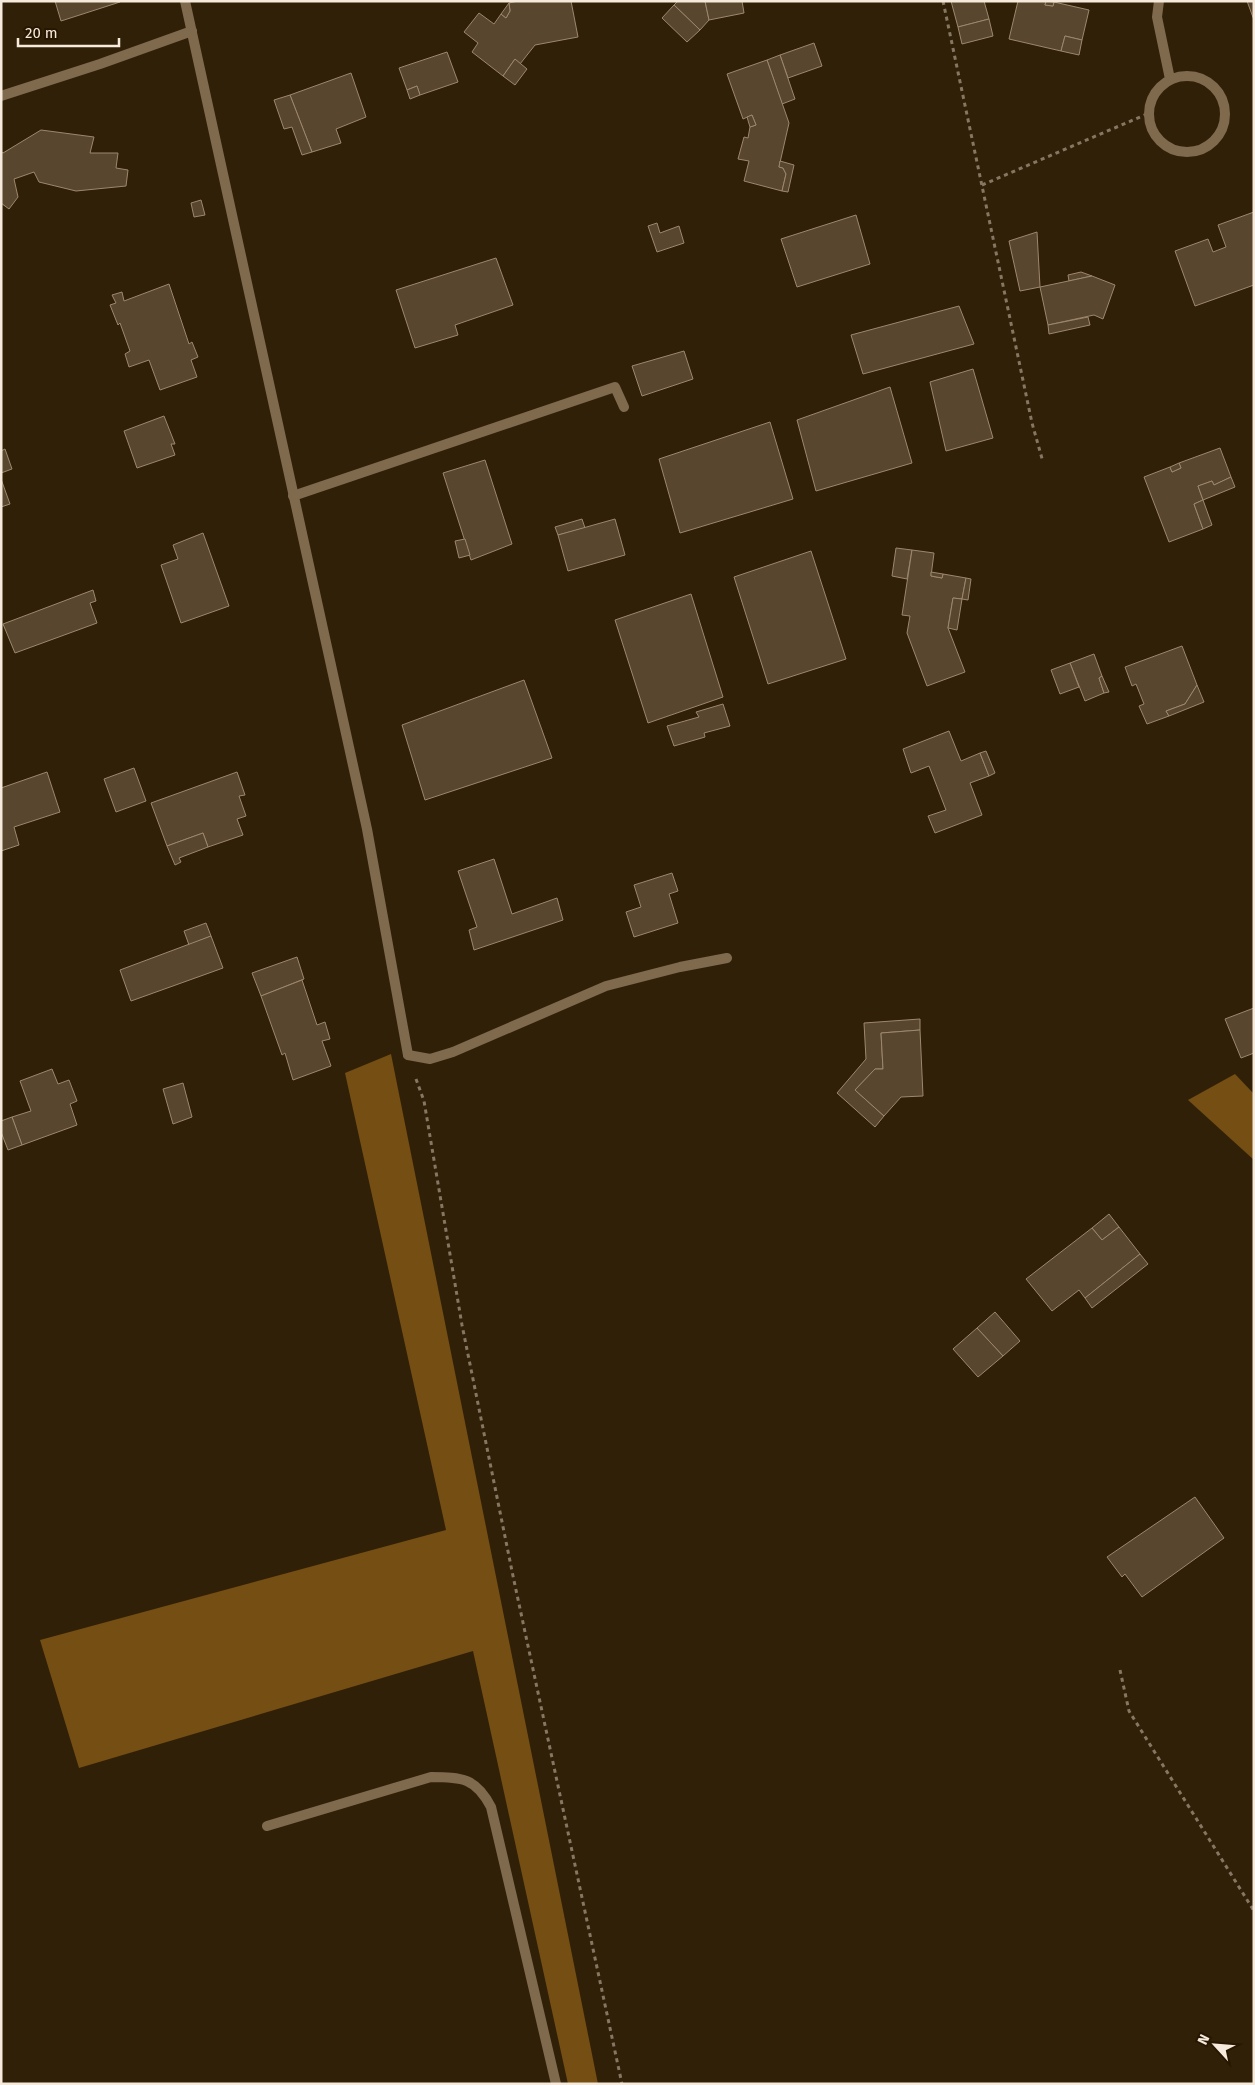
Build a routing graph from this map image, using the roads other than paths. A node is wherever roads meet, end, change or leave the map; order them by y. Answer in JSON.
{"nodes":[{"id":1,"x":186,"y":1,"type":"edge"},
{"id":2,"x":1158,"y":1,"type":"edge"},
{"id":3,"x":192,"y":31,"type":"junction"},
{"id":4,"x":1170,"y":79,"type":"junction"},
{"id":5,"x":1,"y":96,"type":"edge"},
{"id":6,"x":624,"y":406,"type":"dead end"},
{"id":7,"x":294,"y":496,"type":"junction"},
{"id":8,"x":727,"y":958,"type":"dead end"},
{"id":9,"x":267,"y":1826,"type":"dead end"},
{"id":10,"x":556,"y":2084,"type":"edge"}],
"edges":[{"from":1,"to":3,"type":"street"},
{"from":2,"to":4,"type":"street"},
{"from":3,"to":5,"type":"street"},
{"from":3,"to":7,"type":"street"},
{"from":4,"to":4,"type":"street"},
{"from":6,"to":7,"type":"street"},
{"from":7,"to":8,"type":"street"},
{"from":9,"to":10,"type":"street"}]}
